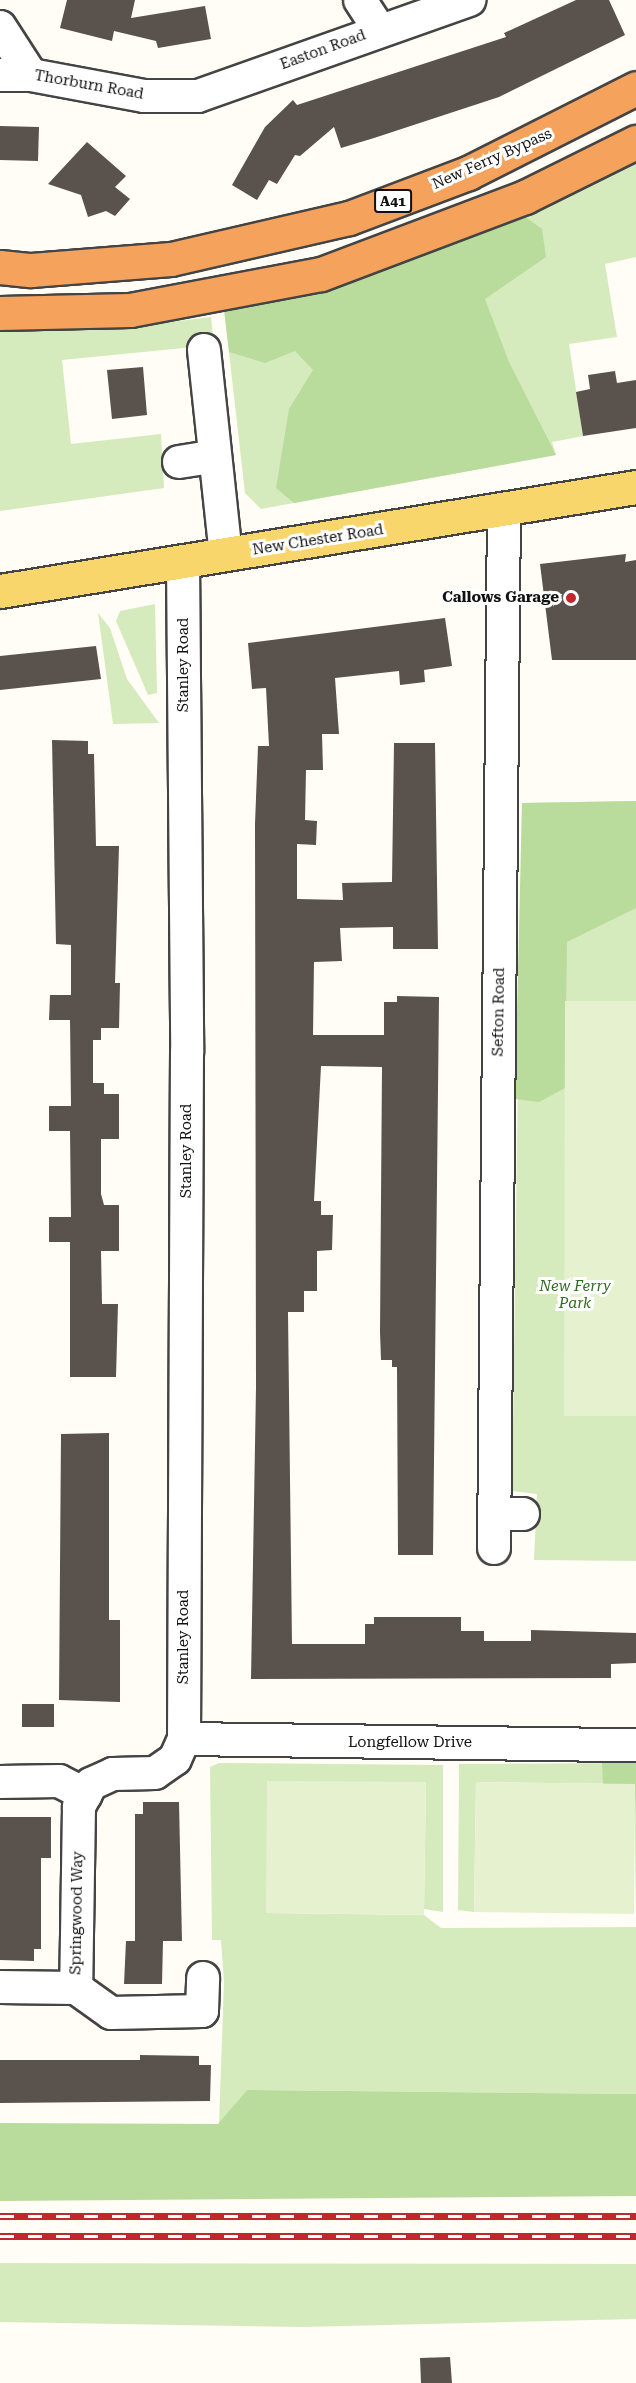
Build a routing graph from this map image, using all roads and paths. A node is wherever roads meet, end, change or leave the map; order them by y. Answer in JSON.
{"nodes":[{"id":1,"x":360,"y":0,"type":"edge"},
{"id":2,"x":469,"y":0,"type":"edge"},
{"id":3,"x":0,"y":27,"type":"edge"},
{"id":4,"x":379,"y":29,"type":"junction"},
{"id":5,"x":0,"y":75,"type":"edge"},
{"id":6,"x":31,"y":75,"type":"junction"},
{"id":7,"x":636,"y":88,"type":"edge"},
{"id":8,"x":177,"y":97,"type":"joint"},
{"id":9,"x":636,"y":142,"type":"edge"},
{"id":10,"x":0,"y":267,"type":"edge"},
{"id":11,"x":0,"y":313,"type":"edge"},
{"id":12,"x":204,"y":350,"type":"dead end"},
{"id":13,"x":215,"y":456,"type":"junction"},
{"id":14,"x":179,"y":462,"type":"dead end"},
{"id":15,"x":636,"y":487,"type":"edge"},
{"id":16,"x":504,"y":511,"type":"junction"},
{"id":17,"x":226,"y":555,"type":"junction"},
{"id":18,"x":183,"y":562,"type":"junction"},
{"id":19,"x":0,"y":591,"type":"edge"},
{"id":20,"x":494,"y":1548,"type":"dead end"},
{"id":21,"x":184,"y":1739,"type":"junction"},
{"id":22,"x":636,"y":1745,"type":"edge"},
{"id":23,"x":0,"y":1782,"type":"edge"},
{"id":24,"x":86,"y":1795,"type":"junction"},
{"id":25,"x":203,"y":1978,"type":"dead end"},
{"id":26,"x":0,"y":1988,"type":"edge"},
{"id":27,"x":75,"y":1988,"type":"junction"}],
"edges":[{"from":1,"to":4,"type":"street"},
{"from":2,"to":4,"type":"street","name":"Easton Road"},
{"from":3,"to":6,"type":"street"},
{"from":4,"to":8,"type":"street","name":"Easton Road"},
{"from":5,"to":6,"type":"street","name":"Thorburn Road"},
{"from":6,"to":8,"type":"street","name":"Thorburn Road"},
{"from":7,"to":10,"type":"highway","name":"New Ferry Bypass","number":"A41"},
{"from":9,"to":11,"type":"highway"},
{"from":12,"to":13,"type":"street"},
{"from":13,"to":14,"type":"street"},
{"from":13,"to":17,"type":"street"},
{"from":15,"to":16,"type":"main road","name":"New Chester Road"},
{"from":16,"to":17,"type":"main road","name":"New Chester Road"},
{"from":16,"to":20,"type":"street","name":"Sefton Road"},
{"from":17,"to":18,"type":"main road","name":"New Chester Road"},
{"from":18,"to":19,"type":"main road","name":"New Chester Road"},
{"from":18,"to":21,"type":"street","name":"Stanley Road"},
{"from":21,"to":22,"type":"street","name":"Longfellow Drive"},
{"from":21,"to":24,"type":"street"},
{"from":23,"to":24,"type":"street"},
{"from":24,"to":27,"type":"street","name":"Springwood Way"},
{"from":25,"to":27,"type":"street","name":"Springwood Way"},
{"from":26,"to":27,"type":"street"}]}
